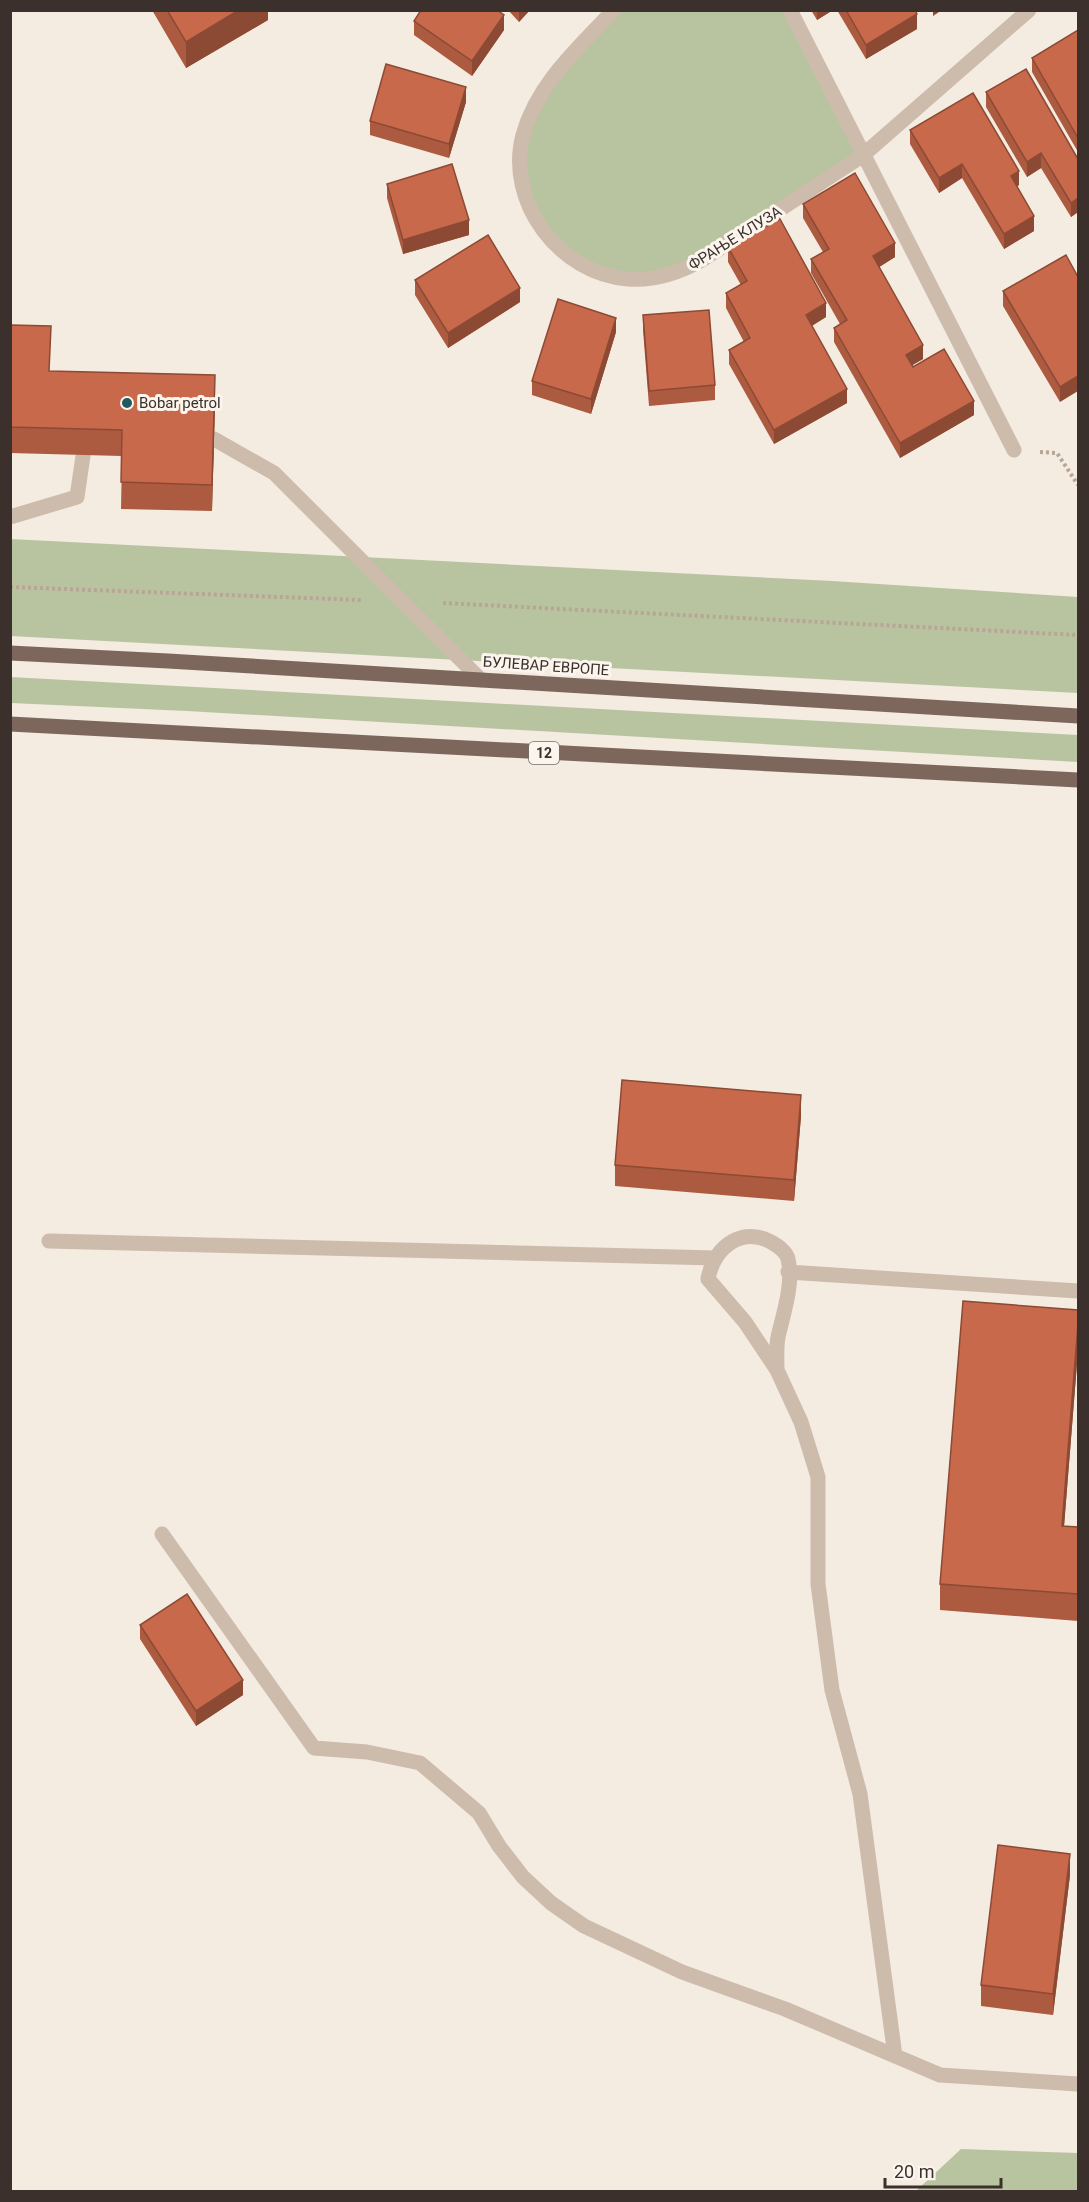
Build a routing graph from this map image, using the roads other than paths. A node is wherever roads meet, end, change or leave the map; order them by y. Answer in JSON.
{"nodes":[{"id":1,"x":614,"y":10,"type":"edge"},
{"id":2,"x":790,"y":10,"type":"edge"},
{"id":3,"x":1029,"y":10,"type":"edge"},
{"id":4,"x":862,"y":156,"type":"junction"},
{"id":5,"x":214,"y":439,"type":"edge"},
{"id":6,"x":1014,"y":450,"type":"road end"},
{"id":7,"x":83,"y":456,"type":"edge"},
{"id":8,"x":10,"y":517,"type":"edge"},
{"id":9,"x":10,"y":653,"type":"edge"},
{"id":10,"x":481,"y":680,"type":"junction"},
{"id":11,"x":1078,"y":716,"type":"edge"},
{"id":12,"x":10,"y":724,"type":"edge"},
{"id":13,"x":1078,"y":780,"type":"edge"},
{"id":14,"x":50,"y":1241,"type":"dead end"},
{"id":15,"x":715,"y":1258,"type":"junction"},
{"id":16,"x":788,"y":1272,"type":"junction"},
{"id":17,"x":1078,"y":1291,"type":"edge"},
{"id":18,"x":777,"y":1370,"type":"junction"},
{"id":19,"x":162,"y":1534,"type":"dead end"},
{"id":20,"x":895,"y":2056,"type":"junction"},
{"id":21,"x":1078,"y":2085,"type":"edge"}],
"edges":[{"from":1,"to":4,"type":"street","name":"ФРАЊЕ КЛУЗА"},
{"from":2,"to":4,"type":"street"},
{"from":3,"to":4,"type":"street","name":"ФРАЊЕ КЛУЗА"},
{"from":4,"to":6,"type":"street"},
{"from":5,"to":10,"type":"street"},
{"from":7,"to":8,"type":"street"},
{"from":9,"to":10,"type":"main road","name":"БУЛЕВАР ЕВРОПЕ"},
{"from":10,"to":11,"type":"main road","name":"БУЛЕВАР ЕВРОПЕ"},
{"from":12,"to":13,"type":"main road","number":"12"},
{"from":14,"to":15,"type":"street"},
{"from":15,"to":16,"type":"street"},
{"from":15,"to":18,"type":"street"},
{"from":16,"to":17,"type":"street"},
{"from":16,"to":18,"type":"street"},
{"from":18,"to":20,"type":"street"},
{"from":19,"to":20,"type":"street"},
{"from":20,"to":21,"type":"street"}]}
